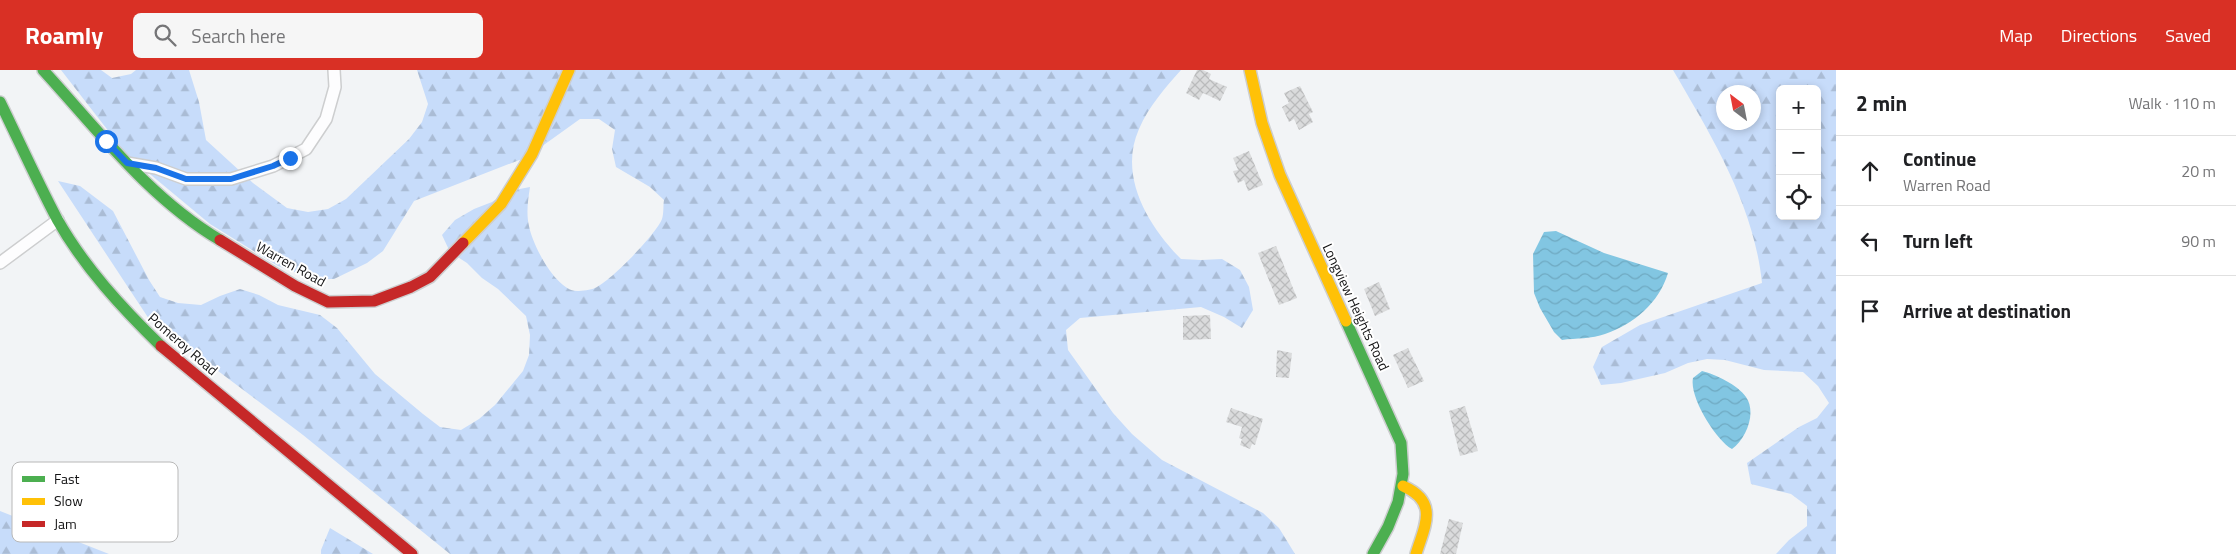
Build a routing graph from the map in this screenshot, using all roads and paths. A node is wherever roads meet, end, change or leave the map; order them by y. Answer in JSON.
{"nodes":[{"id":1,"x":43,"y":70,"type":"edge"},
{"id":2,"x":334,"y":70,"type":"edge"},
{"id":3,"x":569,"y":70,"type":"edge"},
{"id":4,"x":1250,"y":70,"type":"edge"},
{"id":5,"x":0,"y":102,"type":"edge"},
{"id":6,"x":127,"y":163,"type":"junction"},
{"id":7,"x":58,"y":220,"type":"junction"},
{"id":8,"x":0,"y":263,"type":"edge"},
{"id":9,"x":1403,"y":486,"type":"junction"},
{"id":10,"x":412,"y":554,"type":"edge"},
{"id":11,"x":1373,"y":554,"type":"edge"},
{"id":12,"x":1416,"y":554,"type":"edge"}],
"edges":[{"from":1,"to":6,"type":"street","name":"Warren Road"},
{"from":2,"to":6,"type":"street"},
{"from":3,"to":6,"type":"street","name":"Warren Road"},
{"from":4,"to":9,"type":"street","name":"Longview Heights Road"},
{"from":5,"to":7,"type":"street","name":"Pomeroy Road"},
{"from":7,"to":8,"type":"street"},
{"from":7,"to":10,"type":"street","name":"Pomeroy Road"},
{"from":9,"to":11,"type":"street","name":"Longview Heights Road"},
{"from":9,"to":12,"type":"street"}]}
